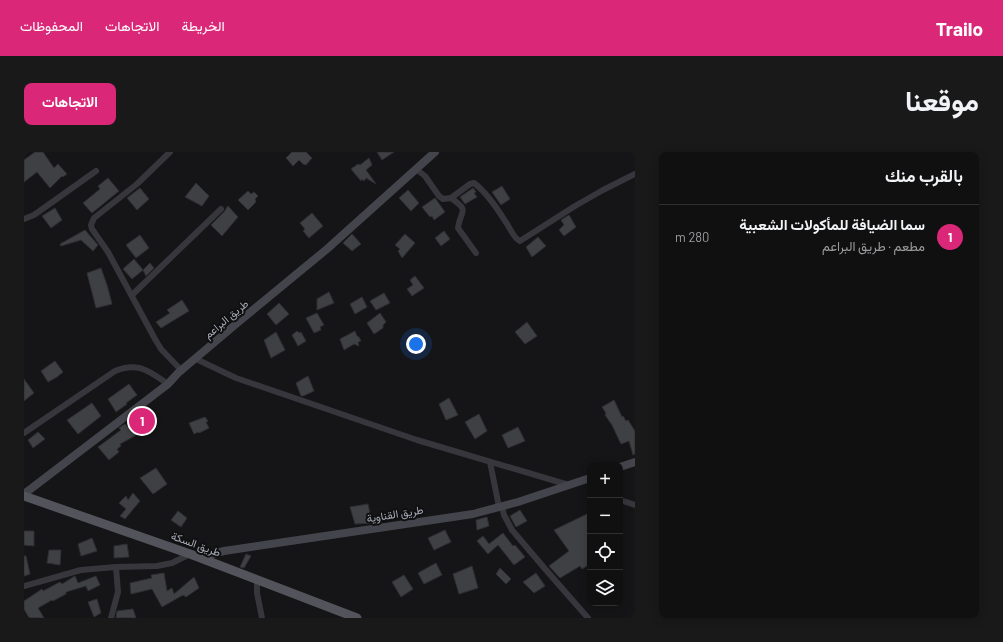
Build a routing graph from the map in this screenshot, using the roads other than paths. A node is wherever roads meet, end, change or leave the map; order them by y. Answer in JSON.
{"nodes":[{"id":1,"x":170,"y":152,"type":"edge"},
{"id":2,"x":435,"y":152,"type":"edge"},
{"id":3,"x":416,"y":169,"type":"junction"},
{"id":4,"x":96,"y":171,"type":"dead end"},
{"id":5,"x":635,"y":174,"type":"edge"},
{"id":6,"x":451,"y":198,"type":"junction"},
{"id":7,"x":221,"y":209,"type":"dead end"},
{"id":8,"x":24,"y":219,"type":"edge"},
{"id":9,"x":476,"y":253,"type":"dead end"},
{"id":10,"x":132,"y":295,"type":"junction"},
{"id":11,"x":196,"y":359,"type":"junction"},
{"id":12,"x":182,"y":371,"type":"junction"},
{"id":13,"x":168,"y":384,"type":"junction"},
{"id":14,"x":24,"y":433,"type":"edge"},
{"id":15,"x":490,"y":462,"type":"junction"},
{"id":16,"x":635,"y":462,"type":"edge"},
{"id":17,"x":623,"y":466,"type":"edge"},
{"id":18,"x":587,"y":479,"type":"edge"},
{"id":19,"x":569,"y":485,"type":"junction"},
{"id":20,"x":24,"y":495,"type":"edge"},
{"id":21,"x":623,"y":501,"type":"edge"},
{"id":22,"x":635,"y":505,"type":"edge"},
{"id":23,"x":500,"y":506,"type":"junction"},
{"id":24,"x":190,"y":554,"type":"junction"},
{"id":25,"x":201,"y":558,"type":"junction"},
{"id":26,"x":116,"y":567,"type":"junction"},
{"id":27,"x":258,"y":579,"type":"junction"},
{"id":28,"x":24,"y":586,"type":"edge"},
{"id":29,"x":111,"y":618,"type":"edge"},
{"id":30,"x":262,"y":618,"type":"edge"},
{"id":31,"x":357,"y":618,"type":"edge"},
{"id":32,"x":588,"y":618,"type":"edge"}],
"edges":[{"from":1,"to":10,"type":"street"},
{"from":2,"to":3,"type":"street","name":"طريق البراعم"},
{"from":3,"to":6,"type":"street"},
{"from":3,"to":11,"type":"street","name":"طريق البراعم"},
{"from":4,"to":8,"type":"street"},
{"from":5,"to":6,"type":"street"},
{"from":6,"to":9,"type":"street"},
{"from":7,"to":10,"type":"street"},
{"from":10,"to":12,"type":"street"},
{"from":11,"to":12,"type":"street","name":"طريق البراعم"},
{"from":11,"to":15,"type":"street"},
{"from":12,"to":13,"type":"street","name":"طريق البراعم"},
{"from":13,"to":14,"type":"street"},
{"from":13,"to":20,"type":"street","name":"طريق البراعم"},
{"from":15,"to":19,"type":"street"},
{"from":15,"to":23,"type":"street"},
{"from":16,"to":17,"type":"street"},
{"from":18,"to":19,"type":"street","name":"طريق القناوية"},
{"from":19,"to":23,"type":"street","name":"طريق القناوية"},
{"from":20,"to":24,"type":"main road","name":"طريق السكة"},
{"from":21,"to":22,"type":"street"},
{"from":23,"to":25,"type":"street","name":"طريق القناوية"},
{"from":23,"to":32,"type":"street"},
{"from":24,"to":25,"type":"main road","name":"طريق السكة"},
{"from":24,"to":26,"type":"street"},
{"from":25,"to":27,"type":"main road","name":"طريق السكة"},
{"from":26,"to":28,"type":"street"},
{"from":26,"to":29,"type":"street"},
{"from":27,"to":30,"type":"street"},
{"from":27,"to":31,"type":"main road","name":"طريق السكة"}]}
